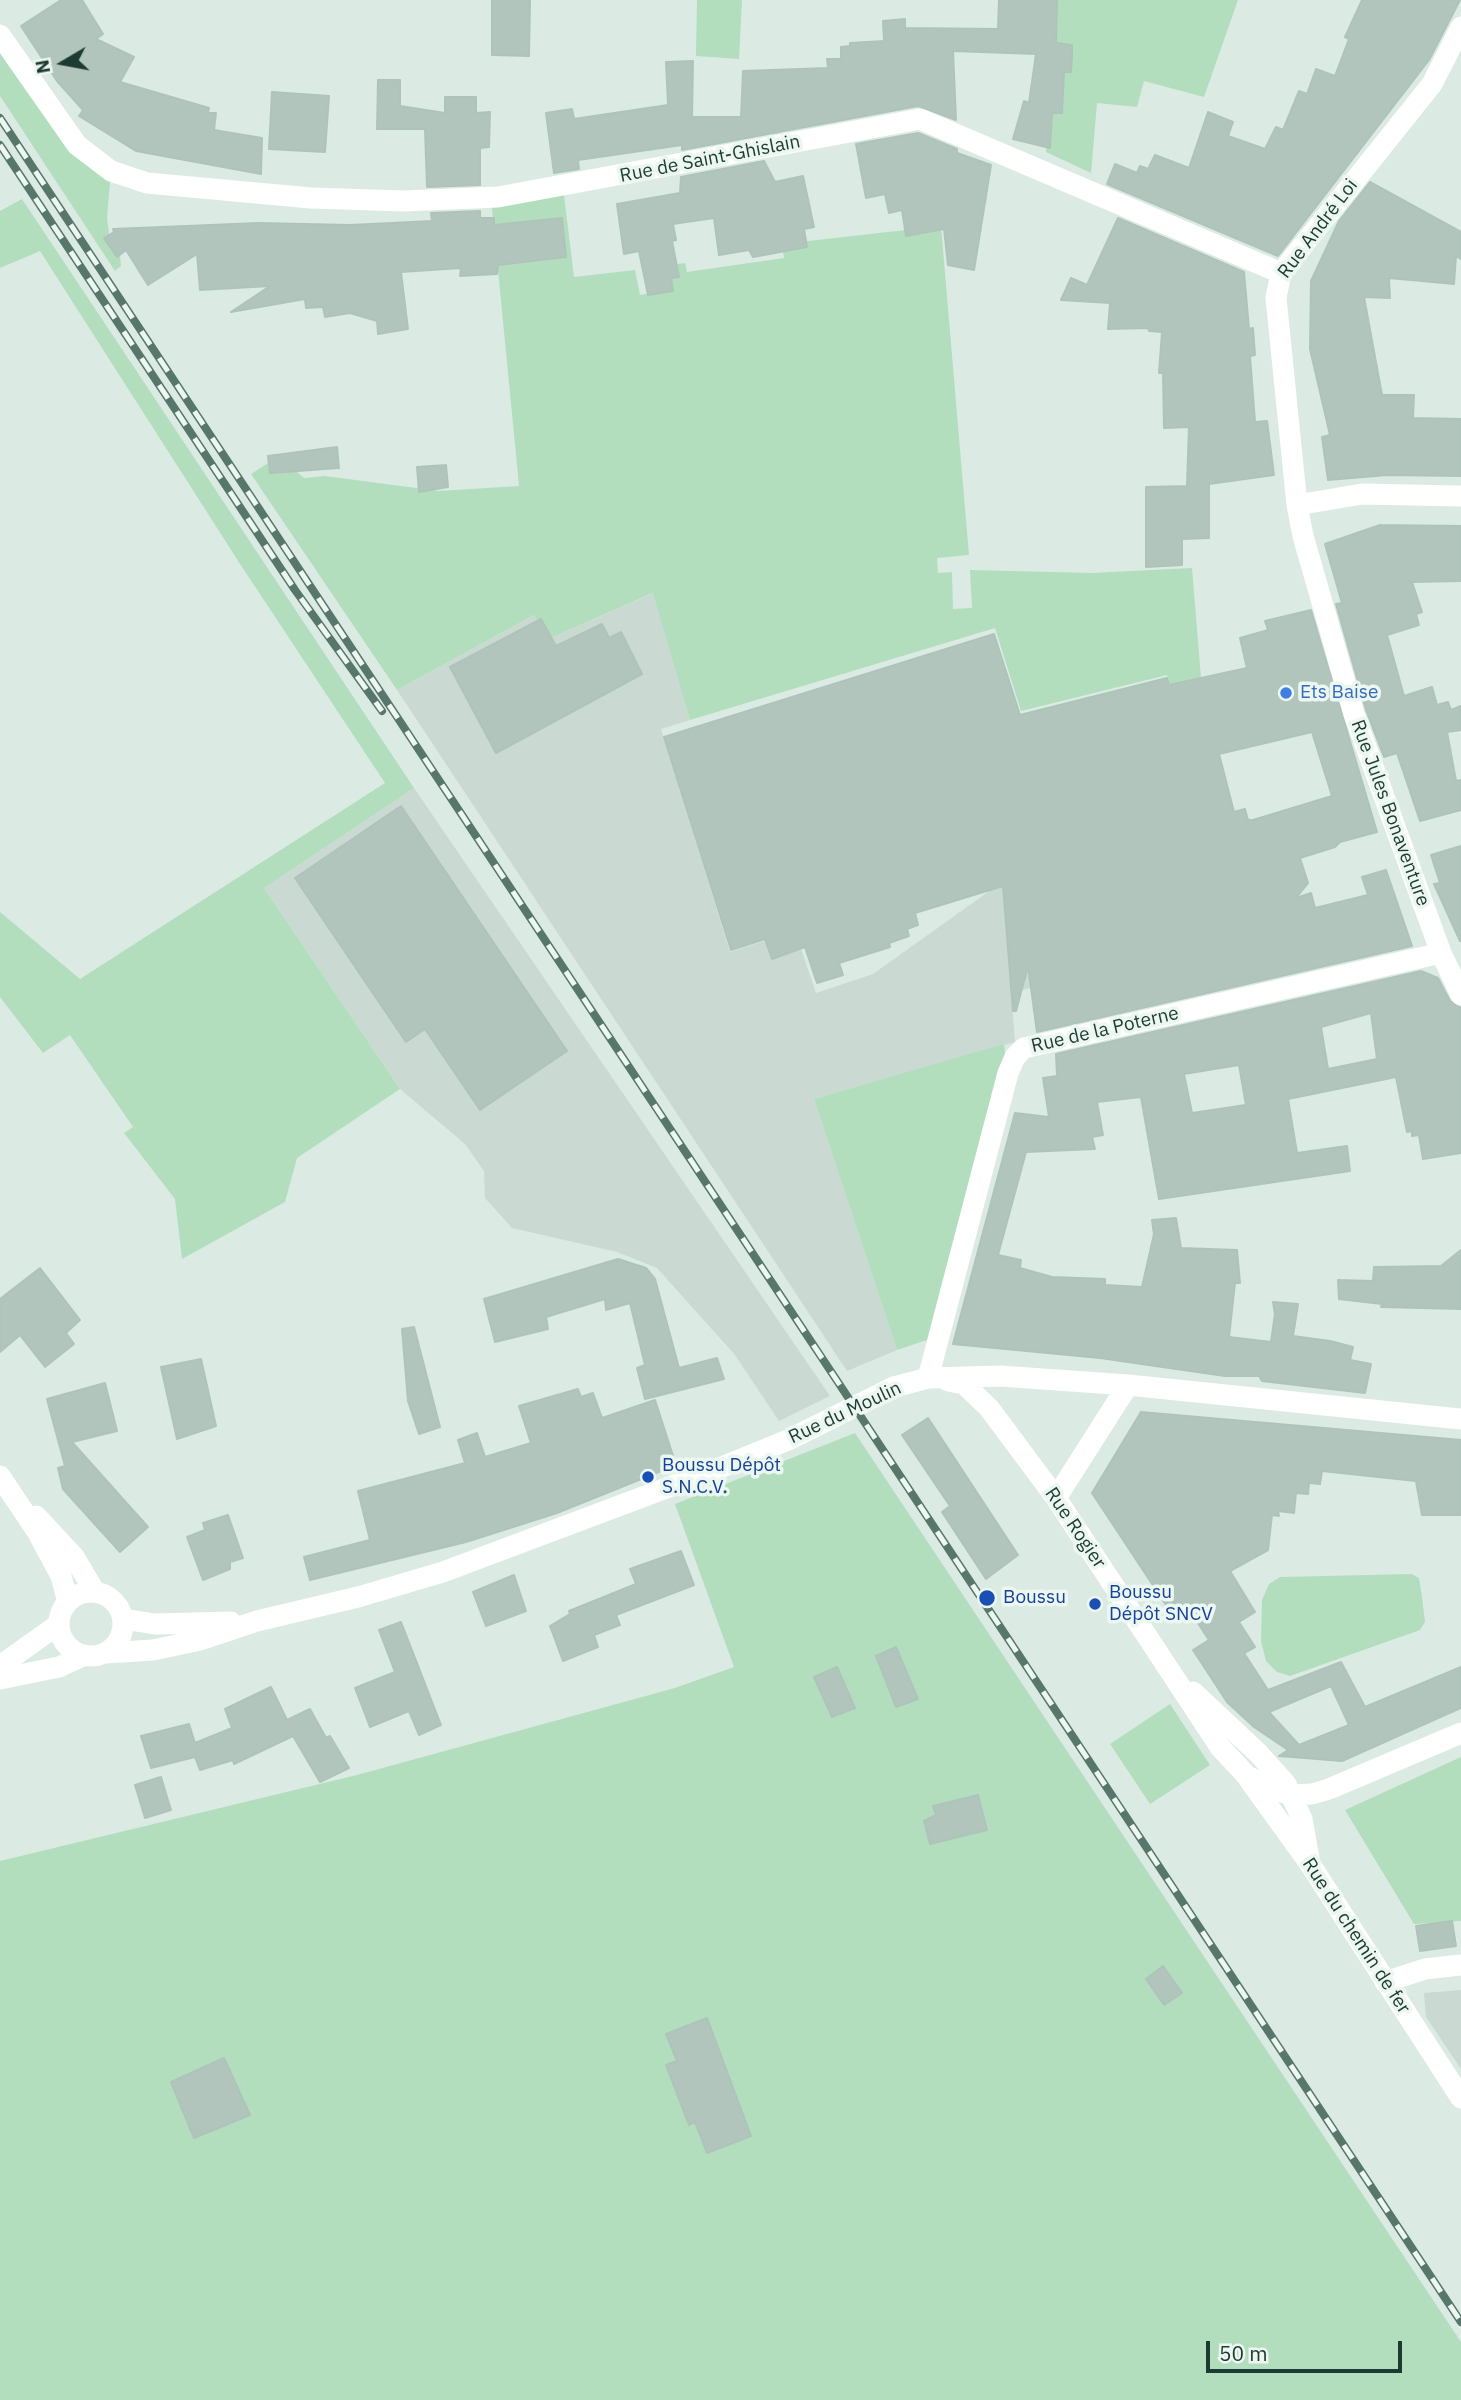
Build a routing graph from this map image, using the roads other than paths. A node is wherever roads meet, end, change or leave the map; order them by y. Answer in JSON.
{"nodes":[{"id":1,"x":1461,"y":27,"type":"edge"},
{"id":2,"x":0,"y":35,"type":"edge"},
{"id":3,"x":1281,"y":274,"type":"junction"},
{"id":4,"x":1461,"y":496,"type":"edge"},
{"id":5,"x":1297,"y":505,"type":"junction"},
{"id":6,"x":1441,"y":953,"type":"junction"},
{"id":7,"x":1461,"y":995,"type":"edge"},
{"id":8,"x":928,"y":1378,"type":"junction"},
{"id":9,"x":1128,"y":1385,"type":"junction"},
{"id":10,"x":1461,"y":1419,"type":"edge"},
{"id":11,"x":0,"y":1476,"type":"edge"},
{"id":12,"x":1056,"y":1498,"type":"junction"},
{"id":13,"x":19,"y":1501,"type":"junction"},
{"id":14,"x":95,"y":1592,"type":"junction"},
{"id":15,"x":68,"y":1602,"type":"junction"},
{"id":16,"x":123,"y":1619,"type":"junction"},
{"id":17,"x":257,"y":1621,"type":"junction"},
{"id":18,"x":59,"y":1624,"type":"junction"},
{"id":19,"x":95,"y":1654,"type":"junction"},
{"id":20,"x":0,"y":1667,"type":"edge"},
{"id":21,"x":0,"y":1679,"type":"edge"},
{"id":22,"x":1178,"y":1680,"type":"junction"},
{"id":23,"x":1461,"y":1733,"type":"edge"},
{"id":24,"x":1247,"y":1776,"type":"junction"},
{"id":25,"x":1311,"y":1793,"type":"junction"},
{"id":26,"x":1310,"y":1864,"type":"junction"},
{"id":27,"x":1461,"y":1965,"type":"edge"},
{"id":28,"x":1385,"y":1982,"type":"junction"},
{"id":29,"x":1461,"y":2098,"type":"edge"}],
"edges":[{"from":1,"to":3,"type":"street","name":"Rue André Loi"},
{"from":2,"to":3,"type":"street","name":"Rue de Saint-Ghislain"},
{"from":3,"to":5,"type":"street","name":"Rue André Loi"},
{"from":4,"to":5,"type":"street"},
{"from":5,"to":6,"type":"street","name":"Rue Jules Bonaventure"},
{"from":6,"to":7,"type":"street","name":"Rue Jules Bonaventure"},
{"from":6,"to":8,"type":"street","name":"Rue de la Poterne"},
{"from":8,"to":9,"type":"street","name":"Rue du Moulin"},
{"from":8,"to":12,"type":"street","name":"Rue Rogier"},
{"from":8,"to":17,"type":"street","name":"Rue du Moulin"},
{"from":9,"to":10,"type":"street","name":"Rue du Moulin"},
{"from":9,"to":12,"type":"street"},
{"from":11,"to":13,"type":"street"},
{"from":12,"to":22,"type":"street","name":"Rue Rogier"},
{"from":13,"to":14,"type":"street"},
{"from":13,"to":15,"type":"street"},
{"from":14,"to":15,"type":"street"},
{"from":14,"to":16,"type":"street"},
{"from":15,"to":18,"type":"street"},
{"from":16,"to":17,"type":"street","name":"Rue du Moulin"},
{"from":16,"to":19,"type":"street"},
{"from":17,"to":19,"type":"street","name":"Rue du Moulin"},
{"from":18,"to":19,"type":"street"},
{"from":18,"to":20,"type":"street"},
{"from":19,"to":21,"type":"street","name":"Rue du Moulin"},
{"from":22,"to":24,"type":"street","name":"Rue Rogier"},
{"from":22,"to":25,"type":"street"},
{"from":23,"to":25,"type":"street"},
{"from":24,"to":25,"type":"street"},
{"from":24,"to":26,"type":"street","name":"Rue du chemin de fer"},
{"from":25,"to":26,"type":"street"},
{"from":26,"to":28,"type":"street","name":"Rue du chemin de fer"},
{"from":27,"to":28,"type":"street"},
{"from":28,"to":29,"type":"street","name":"Rue du chemin de fer"}]}
